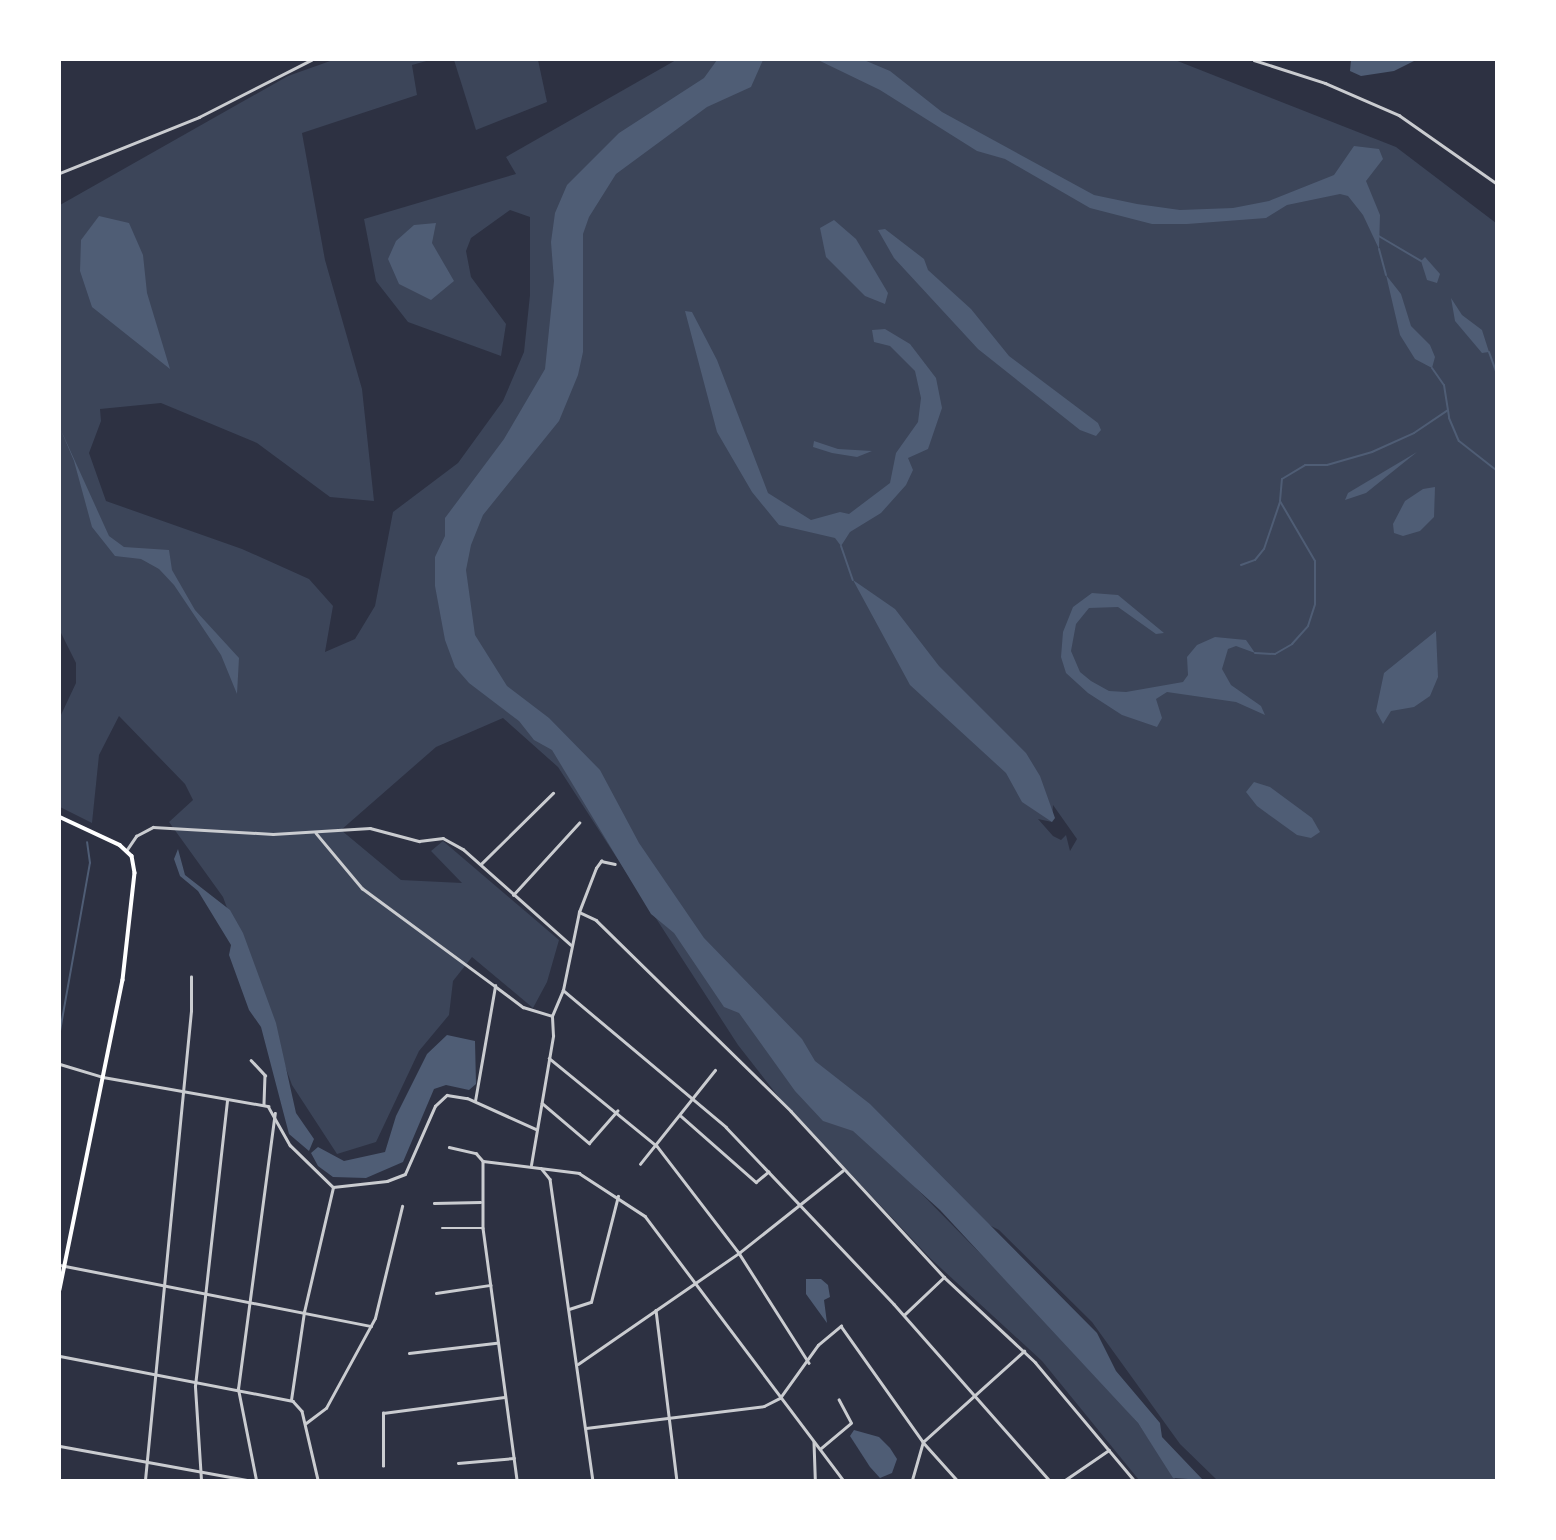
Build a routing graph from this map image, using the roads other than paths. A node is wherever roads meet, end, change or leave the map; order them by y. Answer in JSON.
{"nodes":[{"id":1,"x":311,"y":60,"type":"edge"},
{"id":2,"x":1254,"y":60,"type":"edge"},
{"id":3,"x":60,"y":173,"type":"edge"},
{"id":4,"x":1496,"y":183,"type":"edge"},
{"id":5,"x":553,"y":793,"type":"dead end"},
{"id":6,"x":60,"y":817,"type":"edge"},
{"id":7,"x":579,"y":823,"type":"dead end"},
{"id":8,"x":316,"y":833,"type":"junction"},
{"id":9,"x":126,"y":850,"type":"junction"},
{"id":10,"x":481,"y":864,"type":"junction"},
{"id":11,"x":615,"y":864,"type":"dead end"},
{"id":12,"x":512,"y":896,"type":"junction"},
{"id":13,"x":579,"y":912,"type":"junction"},
{"id":14,"x":571,"y":945,"type":"junction"},
{"id":15,"x":191,"y":977,"type":"dead end"},
{"id":16,"x":495,"y":986,"type":"junction"},
{"id":17,"x":563,"y":990,"type":"junction"},
{"id":18,"x":552,"y":1016,"type":"junction"},
{"id":19,"x":549,"y":1058,"type":"junction"},
{"id":20,"x":251,"y":1060,"type":"dead end"},
{"id":21,"x":60,"y":1064,"type":"edge"},
{"id":22,"x":715,"y":1070,"type":"dead end"},
{"id":23,"x":103,"y":1077,"type":"junction"},
{"id":24,"x":180,"y":1088,"type":"junction"},
{"id":25,"x":691,"y":1100,"type":"junction"},
{"id":26,"x":227,"y":1101,"type":"junction"},
{"id":27,"x":475,"y":1102,"type":"junction"},
{"id":28,"x":542,"y":1103,"type":"junction"},
{"id":29,"x":264,"y":1105,"type":"junction"},
{"id":30,"x":617,"y":1111,"type":"junction"},
{"id":31,"x":275,"y":1113,"type":"junction"},
{"id":32,"x":681,"y":1115,"type":"junction"},
{"id":33,"x":536,"y":1129,"type":"junction"},
{"id":34,"x":657,"y":1146,"type":"junction"},
{"id":35,"x":449,"y":1147,"type":"dead end"},
{"id":36,"x":483,"y":1161,"type":"junction"},
{"id":37,"x":640,"y":1164,"type":"dead end"},
{"id":38,"x":531,"y":1165,"type":"junction"},
{"id":39,"x":539,"y":1167,"type":"junction"},
{"id":40,"x":842,"y":1171,"type":"junction"},
{"id":41,"x":768,"y":1172,"type":"junction"},
{"id":42,"x":334,"y":1187,"type":"junction"},
{"id":43,"x":618,"y":1196,"type":"junction"},
{"id":44,"x":481,"y":1202,"type":"junction"},
{"id":45,"x":434,"y":1203,"type":"dead end"},
{"id":46,"x":402,"y":1206,"type":"dead end"},
{"id":47,"x":802,"y":1207,"type":"junction"},
{"id":48,"x":442,"y":1228,"type":"dead end"},
{"id":49,"x":483,"y":1228,"type":"junction"},
{"id":50,"x":739,"y":1253,"type":"junction"},
{"id":51,"x":62,"y":1266,"type":"edge"},
{"id":52,"x":944,"y":1277,"type":"junction"},
{"id":53,"x":163,"y":1284,"type":"junction"},
{"id":54,"x":692,"y":1284,"type":"junction"},
{"id":55,"x":490,"y":1285,"type":"junction"},
{"id":56,"x":60,"y":1290,"type":"edge"},
{"id":57,"x":206,"y":1293,"type":"junction"},
{"id":58,"x":436,"y":1293,"type":"dead end"},
{"id":59,"x":252,"y":1303,"type":"junction"},
{"id":60,"x":569,"y":1309,"type":"junction"},
{"id":61,"x":656,"y":1310,"type":"junction"},
{"id":62,"x":304,"y":1312,"type":"junction"},
{"id":63,"x":904,"y":1315,"type":"junction"},
{"id":64,"x":370,"y":1326,"type":"junction"},
{"id":65,"x":498,"y":1342,"type":"junction"},
{"id":66,"x":1024,"y":1351,"type":"junction"},
{"id":67,"x":409,"y":1353,"type":"dead end"},
{"id":68,"x":60,"y":1356,"type":"edge"},
{"id":69,"x":809,"y":1363,"type":"junction"},
{"id":70,"x":578,"y":1364,"type":"junction"},
{"id":71,"x":156,"y":1373,"type":"junction"},
{"id":72,"x":195,"y":1382,"type":"junction"},
{"id":73,"x":238,"y":1389,"type":"junction"},
{"id":74,"x":973,"y":1395,"type":"junction"},
{"id":75,"x":505,"y":1397,"type":"junction"},
{"id":76,"x":780,"y":1398,"type":"junction"},
{"id":77,"x":291,"y":1400,"type":"junction"},
{"id":78,"x":839,"y":1400,"type":"dead end"},
{"id":79,"x":671,"y":1419,"type":"junction"},
{"id":80,"x":306,"y":1423,"type":"junction"},
{"id":81,"x":586,"y":1428,"type":"junction"},
{"id":82,"x":814,"y":1440,"type":"junction"},
{"id":83,"x":923,"y":1441,"type":"junction"},
{"id":84,"x":60,"y":1446,"type":"edge"},
{"id":85,"x":821,"y":1450,"type":"junction"},
{"id":86,"x":1109,"y":1450,"type":"junction"},
{"id":87,"x":514,"y":1458,"type":"junction"},
{"id":88,"x":813,"y":1460,"type":"junction"},
{"id":89,"x":148,"y":1462,"type":"junction"},
{"id":90,"x":458,"y":1463,"type":"dead end"},
{"id":91,"x":383,"y":1466,"type":"dead end"},
{"id":92,"x":201,"y":1474,"type":"junction"},
{"id":93,"x":145,"y":1480,"type":"edge"},
{"id":94,"x":201,"y":1480,"type":"edge"},
{"id":95,"x":248,"y":1480,"type":"edge"},
{"id":96,"x":256,"y":1480,"type":"edge"},
{"id":97,"x":318,"y":1480,"type":"edge"},
{"id":98,"x":517,"y":1480,"type":"edge"},
{"id":99,"x":593,"y":1480,"type":"edge"},
{"id":100,"x":677,"y":1480,"type":"edge"},
{"id":101,"x":815,"y":1480,"type":"edge"},
{"id":102,"x":843,"y":1480,"type":"edge"},
{"id":103,"x":912,"y":1480,"type":"edge"},
{"id":104,"x":957,"y":1480,"type":"edge"},
{"id":105,"x":1049,"y":1480,"type":"edge"},
{"id":106,"x":1065,"y":1480,"type":"edge"},
{"id":107,"x":1134,"y":1480,"type":"edge"}],
"edges":[{"from":1,"to":3,"type":"street"},
{"from":2,"to":4,"type":"street"},
{"from":5,"to":10,"type":"street"},
{"from":6,"to":9,"type":"main road"},
{"from":7,"to":12,"type":"street"},
{"from":8,"to":9,"type":"street"},
{"from":8,"to":10,"type":"street"},
{"from":8,"to":16,"type":"street"},
{"from":9,"to":23,"type":"main road"},
{"from":10,"to":12,"type":"street"},
{"from":11,"to":13,"type":"street"},
{"from":12,"to":14,"type":"street"},
{"from":13,"to":14,"type":"street"},
{"from":13,"to":40,"type":"street"},
{"from":14,"to":17,"type":"street"},
{"from":15,"to":24,"type":"street"},
{"from":16,"to":18,"type":"street"},
{"from":16,"to":27,"type":"street"},
{"from":17,"to":18,"type":"street"},
{"from":17,"to":25,"type":"street"},
{"from":18,"to":19,"type":"street"},
{"from":19,"to":28,"type":"street"},
{"from":19,"to":30,"type":"street"},
{"from":20,"to":29,"type":"street"},
{"from":21,"to":23,"type":"street"},
{"from":22,"to":25,"type":"street"},
{"from":23,"to":24,"type":"street"},
{"from":23,"to":51,"type":"main road"},
{"from":24,"to":26,"type":"street"},
{"from":24,"to":53,"type":"street"},
{"from":25,"to":32,"type":"street"},
{"from":25,"to":41,"type":"street"},
{"from":26,"to":29,"type":"street"},
{"from":26,"to":57,"type":"street"},
{"from":27,"to":33,"type":"street"},
{"from":27,"to":42,"type":"street"},
{"from":28,"to":30,"type":"street"},
{"from":28,"to":33,"type":"street"},
{"from":29,"to":31,"type":"street"},
{"from":30,"to":34,"type":"street"},
{"from":31,"to":42,"type":"street"},
{"from":31,"to":59,"type":"street"},
{"from":32,"to":34,"type":"street"},
{"from":32,"to":41,"type":"street"},
{"from":33,"to":38,"type":"street"},
{"from":34,"to":37,"type":"street"},
{"from":34,"to":50,"type":"street"},
{"from":35,"to":36,"type":"street"},
{"from":36,"to":38,"type":"street"},
{"from":36,"to":44,"type":"street"},
{"from":38,"to":39,"type":"street"},
{"from":39,"to":43,"type":"street"},
{"from":39,"to":60,"type":"street"},
{"from":40,"to":47,"type":"street"},
{"from":40,"to":52,"type":"street"},
{"from":41,"to":47,"type":"street"},
{"from":42,"to":62,"type":"street"},
{"from":43,"to":54,"type":"street"},
{"from":43,"to":60,"type":"street"},
{"from":44,"to":45,"type":"street"},
{"from":44,"to":49,"type":"street"},
{"from":46,"to":64,"type":"street"},
{"from":47,"to":50,"type":"street"},
{"from":47,"to":63,"type":"street"},
{"from":48,"to":49,"type":"street"},
{"from":49,"to":55,"type":"street"},
{"from":50,"to":54,"type":"street"},
{"from":50,"to":69,"type":"street"},
{"from":51,"to":53,"type":"street"},
{"from":51,"to":56,"type":"main road"},
{"from":52,"to":63,"type":"street"},
{"from":52,"to":66,"type":"street"},
{"from":53,"to":57,"type":"street"},
{"from":53,"to":71,"type":"street"},
{"from":54,"to":61,"type":"street"},
{"from":54,"to":76,"type":"street"},
{"from":55,"to":58,"type":"street"},
{"from":55,"to":65,"type":"street"},
{"from":57,"to":59,"type":"street"},
{"from":57,"to":72,"type":"street"},
{"from":59,"to":62,"type":"street"},
{"from":59,"to":73,"type":"street"},
{"from":60,"to":70,"type":"street"},
{"from":61,"to":70,"type":"street"},
{"from":61,"to":79,"type":"street"},
{"from":62,"to":64,"type":"street"},
{"from":62,"to":77,"type":"street"},
{"from":63,"to":74,"type":"street"},
{"from":64,"to":80,"type":"street"},
{"from":65,"to":67,"type":"street"},
{"from":65,"to":75,"type":"street"},
{"from":66,"to":74,"type":"street"},
{"from":66,"to":86,"type":"street"},
{"from":68,"to":71,"type":"street"},
{"from":69,"to":76,"type":"street"},
{"from":69,"to":83,"type":"street"},
{"from":70,"to":81,"type":"street"},
{"from":71,"to":72,"type":"street"},
{"from":71,"to":89,"type":"street"},
{"from":72,"to":73,"type":"street"},
{"from":72,"to":92,"type":"street"},
{"from":73,"to":77,"type":"street"},
{"from":73,"to":96,"type":"street"},
{"from":74,"to":83,"type":"street"},
{"from":74,"to":105,"type":"street"},
{"from":75,"to":87,"type":"street"},
{"from":75,"to":91,"type":"street"},
{"from":76,"to":79,"type":"street"},
{"from":76,"to":82,"type":"street"},
{"from":77,"to":80,"type":"street"},
{"from":78,"to":85,"type":"street"},
{"from":79,"to":81,"type":"street"},
{"from":79,"to":100,"type":"street"},
{"from":80,"to":97,"type":"street"},
{"from":81,"to":99,"type":"street"},
{"from":82,"to":85,"type":"street"},
{"from":82,"to":88,"type":"street"},
{"from":83,"to":103,"type":"street"},
{"from":83,"to":104,"type":"street"},
{"from":84,"to":89,"type":"street"},
{"from":85,"to":88,"type":"street"},
{"from":85,"to":102,"type":"street"},
{"from":86,"to":106,"type":"street"},
{"from":86,"to":107,"type":"street"},
{"from":87,"to":90,"type":"street"},
{"from":87,"to":98,"type":"street"},
{"from":88,"to":101,"type":"street"},
{"from":89,"to":92,"type":"street"},
{"from":89,"to":93,"type":"street"},
{"from":92,"to":94,"type":"street"},
{"from":92,"to":95,"type":"street"}]}
